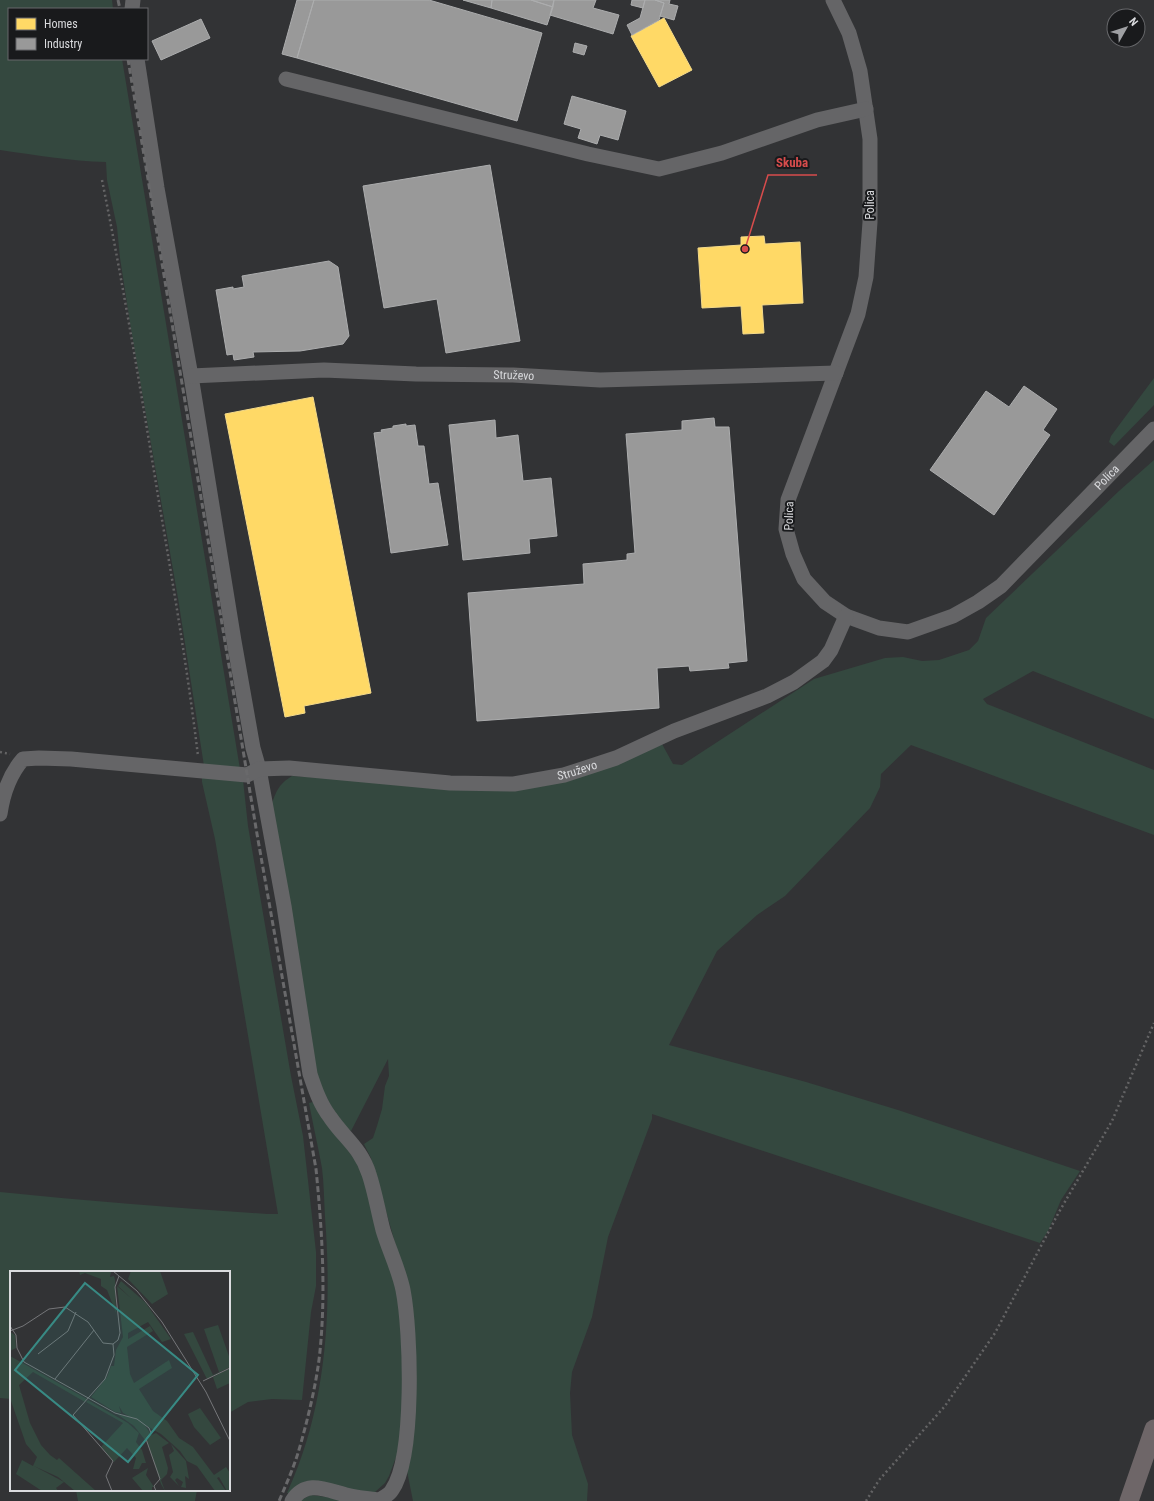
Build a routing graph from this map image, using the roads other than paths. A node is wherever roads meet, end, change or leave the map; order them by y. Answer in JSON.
{"nodes":[{"id":1,"x":833,"y":0,"type":"edge"},
{"id":2,"x":137,"y":60,"type":"edge"},
{"id":3,"x":286,"y":79,"type":"dead end"},
{"id":4,"x":866,"y":110,"type":"junction"},
{"id":5,"x":836,"y":373,"type":"junction"},
{"id":6,"x":191,"y":376,"type":"junction"},
{"id":7,"x":1154,"y":429,"type":"edge"},
{"id":8,"x":846,"y":616,"type":"junction"},
{"id":9,"x":259,"y":769,"type":"junction"},
{"id":10,"x":0,"y":814,"type":"edge"},
{"id":11,"x":1154,"y":1429,"type":"edge"},
{"id":12,"x":292,"y":1501,"type":"edge"},
{"id":13,"x":1130,"y":1501,"type":"edge"}],
"edges":[{"from":1,"to":4,"type":"street","name":"Polica"},
{"from":2,"to":6,"type":"street"},
{"from":3,"to":4,"type":"street"},
{"from":4,"to":5,"type":"street","name":"Polica"},
{"from":5,"to":6,"type":"street","name":"Struževo"},
{"from":5,"to":8,"type":"street","name":"Polica"},
{"from":6,"to":9,"type":"street"},
{"from":7,"to":8,"type":"street","name":"Polica"},
{"from":8,"to":9,"type":"street","name":"Struževo"},
{"from":9,"to":10,"type":"street","name":"Struževo"},
{"from":9,"to":12,"type":"street"},
{"from":11,"to":13,"type":"main road"}]}
